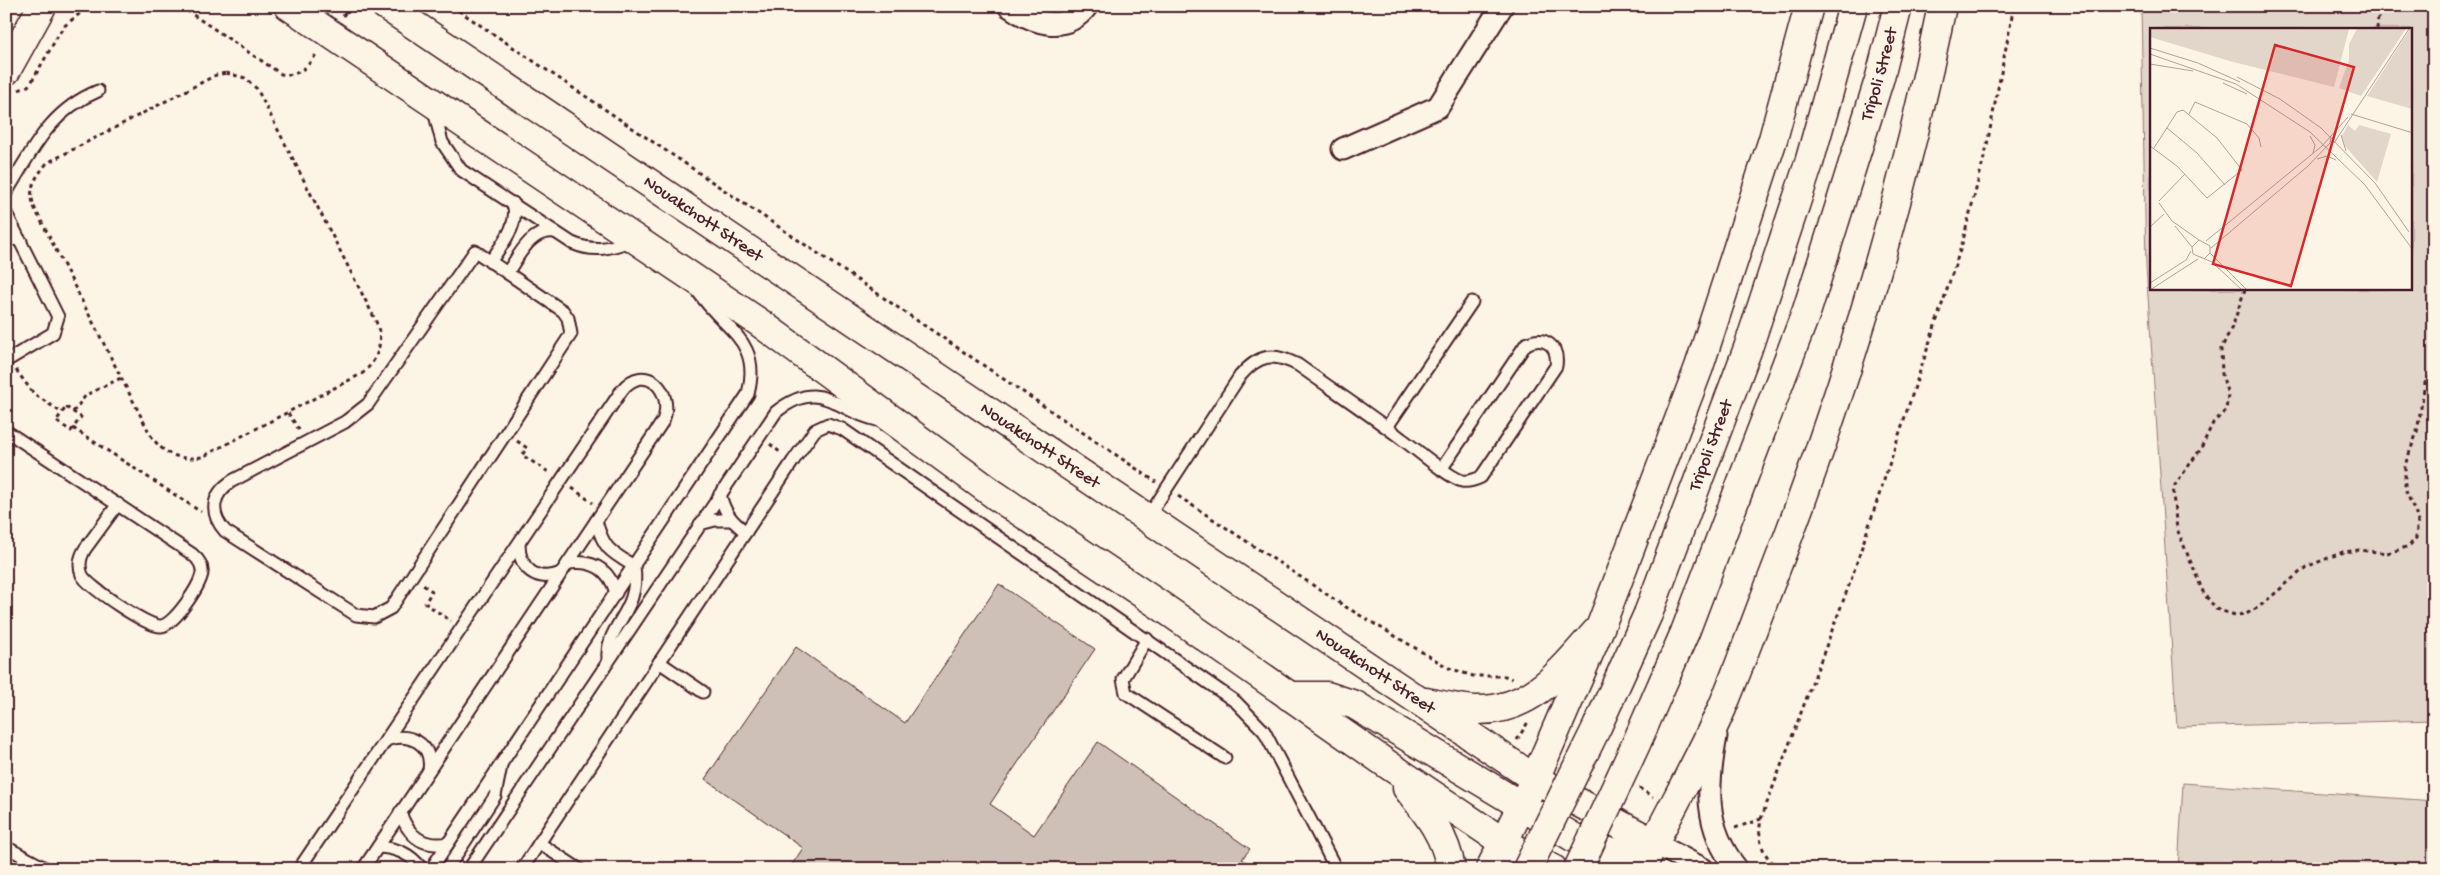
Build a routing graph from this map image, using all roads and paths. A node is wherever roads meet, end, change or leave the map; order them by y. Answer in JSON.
{"nodes":[{"id":1,"x":42,"y":6,"type":"edge"},
{"id":2,"x":89,"y":6,"type":"edge"},
{"id":3,"x":180,"y":6,"type":"edge"},
{"id":4,"x":289,"y":6,"type":"edge"},
{"id":5,"x":350,"y":6,"type":"edge"},
{"id":6,"x":386,"y":6,"type":"edge"},
{"id":7,"x":452,"y":6,"type":"edge"},
{"id":8,"x":1008,"y":6,"type":"edge"},
{"id":9,"x":1087,"y":6,"type":"edge"},
{"id":10,"x":1502,"y":6,"type":"edge"},
{"id":11,"x":1809,"y":6,"type":"edge"},
{"id":12,"x":1853,"y":6,"type":"edge"},
{"id":13,"x":1898,"y":6,"type":"edge"},
{"id":14,"x":1942,"y":6,"type":"edge"},
{"id":15,"x":2014,"y":6,"type":"edge"},
{"id":16,"x":2379,"y":6,"type":"edge"},
{"id":17,"x":2377,"y":28,"type":"edge"},
{"id":18,"x":330,"y":34,"type":"junction"},
{"id":19,"x":11,"y":80,"type":"edge"},
{"id":20,"x":98,"y":91,"type":"dead end"},
{"id":21,"x":432,"y":103,"type":"junction"},
{"id":22,"x":1343,"y":149,"type":"dead end"},
{"id":23,"x":6,"y":193,"type":"edge"},
{"id":24,"x":513,"y":203,"type":"junction"},
{"id":25,"x":6,"y":213,"type":"edge"},
{"id":26,"x":555,"y":232,"type":"junction"},
{"id":27,"x":6,"y":237,"type":"edge"},
{"id":28,"x":635,"y":239,"type":"junction"},
{"id":29,"x":21,"y":241,"type":"junction"},
{"id":30,"x":490,"y":262,"type":"junction"},
{"id":31,"x":507,"y":273,"type":"junction"},
{"id":32,"x":690,"y":276,"type":"junction"},
{"id":33,"x":2245,"y":290,"type":"edge"},
{"id":34,"x":1472,"y":302,"type":"dead end"},
{"id":35,"x":7,"y":360,"type":"edge"},
{"id":36,"x":2434,"y":372,"type":"edge"},
{"id":37,"x":121,"y":378,"type":"junction"},
{"id":38,"x":74,"y":412,"type":"junction"},
{"id":39,"x":62,"y":413,"type":"junction"},
{"id":40,"x":288,"y":413,"type":"junction"},
{"id":41,"x":897,"y":423,"type":"junction"},
{"id":42,"x":73,"y":428,"type":"junction"},
{"id":43,"x":1388,"y":428,"type":"junction"},
{"id":44,"x":6,"y":431,"type":"edge"},
{"id":45,"x":308,"y":441,"type":"junction"},
{"id":46,"x":1442,"y":468,"type":"junction"},
{"id":47,"x":1166,"y":489,"type":"junction"},
{"id":48,"x":720,"y":494,"type":"junction"},
{"id":49,"x":118,"y":504,"type":"junction"},
{"id":50,"x":1148,"y":517,"type":"junction"},
{"id":51,"x":731,"y":520,"type":"junction"},
{"id":52,"x":596,"y":521,"type":"junction"},
{"id":53,"x":218,"y":524,"type":"junction"},
{"id":54,"x":700,"y":524,"type":"junction"},
{"id":55,"x":746,"y":532,"type":"junction"},
{"id":56,"x":518,"y":544,"type":"junction"},
{"id":57,"x":568,"y":562,"type":"junction"},
{"id":58,"x":634,"y":566,"type":"junction"},
{"id":59,"x":561,"y":573,"type":"junction"},
{"id":60,"x":411,"y":578,"type":"junction"},
{"id":61,"x":616,"y":593,"type":"junction"},
{"id":62,"x":462,"y":628,"type":"junction"},
{"id":63,"x":1600,"y":628,"type":"junction"},
{"id":64,"x":1146,"y":639,"type":"junction"},
{"id":65,"x":608,"y":662,"type":"junction"},
{"id":66,"x":660,"y":662,"type":"junction"},
{"id":67,"x":703,"y":692,"type":"dead end"},
{"id":68,"x":1288,"y":696,"type":"junction"},
{"id":69,"x":1417,"y":700,"type":"junction"},
{"id":70,"x":1524,"y":700,"type":"junction"},
{"id":71,"x":1721,"y":709,"type":"junction"},
{"id":72,"x":386,"y":740,"type":"junction"},
{"id":73,"x":1225,"y":758,"type":"dead end"},
{"id":74,"x":501,"y":764,"type":"junction"},
{"id":75,"x":1387,"y":764,"type":"junction"},
{"id":76,"x":429,"y":770,"type":"junction"},
{"id":77,"x":1535,"y":780,"type":"junction"},
{"id":78,"x":1521,"y":807,"type":"junction"},
{"id":79,"x":400,"y":812,"type":"junction"},
{"id":80,"x":1502,"y":842,"type":"junction"},
{"id":81,"x":448,"y":843,"type":"junction"},
{"id":82,"x":539,"y":843,"type":"junction"},
{"id":83,"x":1654,"y":844,"type":"junction"},
{"id":84,"x":6,"y":847,"type":"edge"},
{"id":85,"x":378,"y":847,"type":"junction"},
{"id":86,"x":46,"y":869,"type":"edge"},
{"id":87,"x":299,"y":869,"type":"edge"},
{"id":88,"x":363,"y":869,"type":"edge"},
{"id":89,"x":422,"y":869,"type":"edge"},
{"id":90,"x":431,"y":869,"type":"edge"},
{"id":91,"x":447,"y":869,"type":"edge"},
{"id":92,"x":469,"y":869,"type":"edge"},
{"id":93,"x":522,"y":869,"type":"edge"},
{"id":94,"x":579,"y":869,"type":"edge"},
{"id":95,"x":1336,"y":869,"type":"edge"},
{"id":96,"x":1451,"y":869,"type":"edge"},
{"id":97,"x":1490,"y":869,"type":"edge"},
{"id":98,"x":1527,"y":869,"type":"edge"},
{"id":99,"x":1553,"y":869,"type":"edge"},
{"id":100,"x":1578,"y":869,"type":"edge"},
{"id":101,"x":1641,"y":869,"type":"edge"},
{"id":102,"x":1703,"y":869,"type":"edge"},
{"id":103,"x":1737,"y":869,"type":"edge"},
{"id":104,"x":1779,"y":869,"type":"edge"}],
"edges":[{"from":1,"to":19,"type":"main road"},
{"from":2,"to":19,"type":"path"},
{"from":3,"to":18,"type":"path"},
{"from":4,"to":18,"type":"main road"},
{"from":5,"to":18,"type":"path"},
{"from":6,"to":50,"type":"main road","name":"Nouakchott Street"},
{"from":7,"to":47,"type":"path"},
{"from":8,"to":9,"type":"street"},
{"from":10,"to":22,"type":"street"},
{"from":11,"to":63,"type":"main road"},
{"from":12,"to":98,"type":"main road","name":"Tripoli Street","bridge":true},
{"from":13,"to":100,"type":"main road","name":"Tripoli Street","bridge":true},
{"from":14,"to":71,"type":"main road"},
{"from":15,"to":104,"type":"path"},
{"from":16,"to":17,"type":"path"},
{"from":18,"to":21,"type":"main road"},
{"from":20,"to":23,"type":"lane"},
{"from":21,"to":24,"type":"lane"},
{"from":21,"to":28,"type":"main road"},
{"from":24,"to":26,"type":"lane"},
{"from":24,"to":30,"type":"lane"},
{"from":25,"to":29,"type":"lane"},
{"from":26,"to":28,"type":"lane"},
{"from":26,"to":31,"type":"lane"},
{"from":27,"to":29,"type":"lane"},
{"from":28,"to":32,"type":"main road"},
{"from":29,"to":35,"type":"lane"},
{"from":30,"to":31,"type":"lane"},
{"from":30,"to":45,"type":"lane"},
{"from":31,"to":60,"type":"lane"},
{"from":32,"to":41,"type":"main road"},
{"from":32,"to":58,"type":"lane"},
{"from":33,"to":36,"type":"path"},
{"from":34,"to":43,"type":"lane"},
{"from":35,"to":39,"type":"path"},
{"from":37,"to":38,"type":"path"},
{"from":37,"to":40,"type":"path"},
{"from":37,"to":40,"type":"path"},
{"from":38,"to":39,"type":"path"},
{"from":38,"to":42,"type":"path"},
{"from":39,"to":42,"type":"path"},
{"from":40,"to":45,"type":"path"},
{"from":41,"to":48,"type":"lane"},
{"from":41,"to":68,"type":"main road"},
{"from":42,"to":53,"type":"path"},
{"from":43,"to":46,"type":"lane"},
{"from":43,"to":47,"type":"lane"},
{"from":44,"to":49,"type":"lane"},
{"from":45,"to":53,"type":"lane"},
{"from":46,"to":46,"type":"lane"},
{"from":47,"to":50,"type":"lane"},
{"from":47,"to":70,"type":"path"},
{"from":48,"to":51,"type":"lane"},
{"from":48,"to":54,"type":"lane"},
{"from":49,"to":49,"type":"lane"},
{"from":50,"to":69,"type":"main road","name":"Nouakchott Street"},
{"from":51,"to":54,"type":"lane"},
{"from":51,"to":55,"type":"lane"},
{"from":52,"to":56,"type":"lane"},
{"from":52,"to":57,"type":"lane"},
{"from":52,"to":58,"type":"lane"},
{"from":53,"to":60,"type":"lane"},
{"from":54,"to":65,"type":"lane"},
{"from":55,"to":64,"type":"lane"},
{"from":55,"to":66,"type":"lane"},
{"from":56,"to":59,"type":"lane"},
{"from":56,"to":62,"type":"lane"},
{"from":57,"to":59,"type":"lane"},
{"from":57,"to":61,"type":"lane"},
{"from":58,"to":61,"type":"lane"},
{"from":58,"to":65,"type":"lane"},
{"from":59,"to":76,"type":"lane"},
{"from":60,"to":62,"type":"path"},
{"from":61,"to":74,"type":"lane"},
{"from":62,"to":72,"type":"lane"},
{"from":63,"to":70,"type":"main road"},
{"from":63,"to":77,"type":"main road"},
{"from":64,"to":73,"type":"lane"},
{"from":64,"to":95,"type":"lane"},
{"from":65,"to":92,"type":"lane"},
{"from":66,"to":67,"type":"lane"},
{"from":66,"to":82,"type":"lane"},
{"from":68,"to":75,"type":"main road"},
{"from":68,"to":78,"type":"main road"},
{"from":69,"to":70,"type":"main road"},
{"from":69,"to":77,"type":"main road","name":"Nouakchott Street"},
{"from":71,"to":83,"type":"main road"},
{"from":71,"to":103,"type":"street"},
{"from":72,"to":76,"type":"lane"},
{"from":72,"to":87,"type":"lane"},
{"from":74,"to":81,"type":"lane"},
{"from":74,"to":91,"type":"lane"},
{"from":75,"to":80,"type":"main road"},
{"from":75,"to":96,"type":"main road"},
{"from":76,"to":79,"type":"lane"},
{"from":77,"to":78,"type":"main road"},
{"from":77,"to":83,"type":"main road","name":"Nouakchott Street"},
{"from":78,"to":80,"type":"main road"},
{"from":78,"to":83,"type":"main road"},
{"from":79,"to":81,"type":"lane"},
{"from":79,"to":85,"type":"lane"},
{"from":80,"to":97,"type":"main road"},
{"from":80,"to":99,"type":"main road"},
{"from":81,"to":90,"type":"lane"},
{"from":82,"to":93,"type":"lane"},
{"from":82,"to":94,"type":"lane"},
{"from":83,"to":101,"type":"main road"},
{"from":83,"to":102,"type":"street","name":"Nouakchott Street"},
{"from":84,"to":86,"type":"lane"},
{"from":85,"to":88,"type":"lane"},
{"from":85,"to":89,"type":"lane"}]}
